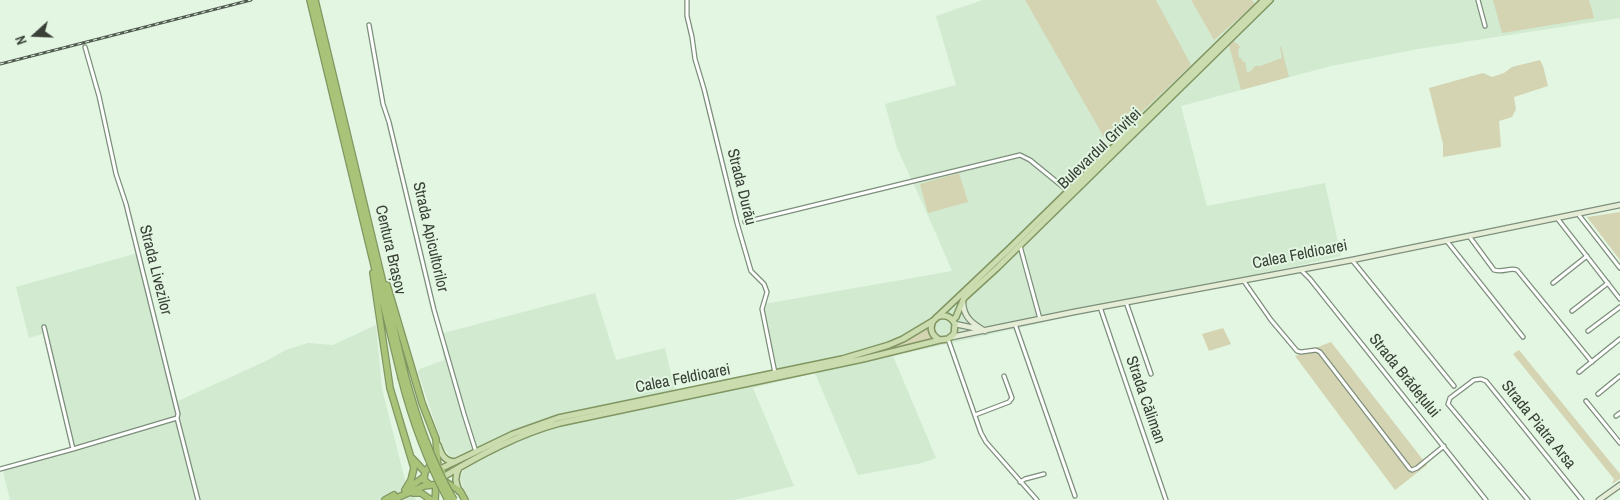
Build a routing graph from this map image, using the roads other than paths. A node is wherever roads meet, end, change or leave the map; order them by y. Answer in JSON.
{"nodes":[{"id":1,"x":310,"y":0,"type":"edge"},
{"id":2,"x":315,"y":0,"type":"edge"},
{"id":3,"x":686,"y":0,"type":"edge"},
{"id":4,"x":1478,"y":0,"type":"edge"},
{"id":5,"x":1267,"y":1,"type":"edge"},
{"id":6,"x":368,"y":25,"type":"dead end"},
{"id":7,"x":1485,"y":26,"type":"dead end"},
{"id":8,"x":85,"y":47,"type":"dead end"},
{"id":9,"x":328,"y":59,"type":"junction"},
{"id":10,"x":1068,"y":192,"type":"junction"},
{"id":11,"x":1620,"y":205,"type":"edge"},
{"id":12,"x":1578,"y":214,"type":"junction"},
{"id":13,"x":1557,"y":218,"type":"junction"},
{"id":14,"x":745,"y":222,"type":"dead end"},
{"id":15,"x":1469,"y":236,"type":"junction"},
{"id":16,"x":1446,"y":240,"type":"junction"},
{"id":17,"x":1020,"y":245,"type":"junction"},
{"id":18,"x":1587,"y":256,"type":"junction"},
{"id":19,"x":375,"y":260,"type":"junction"},
{"id":20,"x":1352,"y":260,"type":"junction"},
{"id":21,"x":1620,"y":268,"type":"edge"},
{"id":22,"x":1300,"y":270,"type":"junction"},
{"id":23,"x":1242,"y":280,"type":"junction"},
{"id":24,"x":1553,"y":283,"type":"dead end"},
{"id":25,"x":1608,"y":283,"type":"junction"},
{"id":26,"x":964,"y":298,"type":"junction"},
{"id":27,"x":1620,"y":299,"type":"edge"},
{"id":28,"x":1126,"y":302,"type":"junction"},
{"id":29,"x":1100,"y":307,"type":"junction"},
{"id":30,"x":1620,"y":307,"type":"edge"},
{"id":31,"x":1572,"y":311,"type":"dead end"},
{"id":32,"x":1040,"y":319,"type":"junction"},
{"id":33,"x":934,"y":320,"type":"junction"},
{"id":34,"x":954,"y":322,"type":"junction"},
{"id":35,"x":1014,"y":324,"type":"junction"},
{"id":36,"x":44,"y":327,"type":"dead end"},
{"id":37,"x":985,"y":331,"type":"junction"},
{"id":38,"x":1588,"y":331,"type":"dead end"},
{"id":39,"x":1523,"y":337,"type":"dead end"},
{"id":40,"x":950,"y":338,"type":"junction"},
{"id":41,"x":1620,"y":339,"type":"edge"},
{"id":42,"x":940,"y":340,"type":"junction"},
{"id":43,"x":1592,"y":362,"type":"junction"},
{"id":44,"x":1579,"y":372,"type":"dead end"},
{"id":45,"x":775,"y":374,"type":"junction"},
{"id":46,"x":1151,"y":374,"type":"dead end"},
{"id":47,"x":403,"y":376,"type":"junction"},
{"id":48,"x":1004,"y":376,"type":"dead end"},
{"id":49,"x":1620,"y":376,"type":"edge"},
{"id":50,"x":1454,"y":386,"type":"dead end"},
{"id":51,"x":1598,"y":394,"type":"dead end"},
{"id":52,"x":1586,"y":401,"type":"dead end"},
{"id":53,"x":1620,"y":413,"type":"edge"},
{"id":54,"x":975,"y":415,"type":"junction"},
{"id":55,"x":1616,"y":416,"type":"dead end"},
{"id":56,"x":177,"y":418,"type":"junction"},
{"id":57,"x":436,"y":439,"type":"junction"},
{"id":58,"x":1620,"y":443,"type":"edge"},
{"id":59,"x":1444,"y":446,"type":"junction"},
{"id":60,"x":73,"y":449,"type":"junction"},
{"id":61,"x":476,"y":452,"type":"junction"},
{"id":62,"x":411,"y":456,"type":"junction"},
{"id":63,"x":456,"y":462,"type":"junction"},
{"id":64,"x":439,"y":468,"type":"junction"},
{"id":65,"x":459,"y":468,"type":"junction"},
{"id":66,"x":0,"y":469,"type":"edge"},
{"id":67,"x":424,"y":474,"type":"junction"},
{"id":68,"x":1044,"y":474,"type":"dead end"},
{"id":69,"x":443,"y":478,"type":"junction"},
{"id":70,"x":1020,"y":482,"type":"junction"},
{"id":71,"x":433,"y":485,"type":"junction"},
{"id":72,"x":1620,"y":486,"type":"edge"},
{"id":73,"x":460,"y":491,"type":"junction"},
{"id":74,"x":405,"y":492,"type":"junction"},
{"id":75,"x":1075,"y":496,"type":"dead end"},
{"id":76,"x":198,"y":500,"type":"edge"},
{"id":77,"x":385,"y":500,"type":"edge"},
{"id":78,"x":392,"y":500,"type":"edge"},
{"id":79,"x":431,"y":500,"type":"edge"},
{"id":80,"x":435,"y":500,"type":"edge"},
{"id":81,"x":448,"y":500,"type":"edge"},
{"id":82,"x":454,"y":500,"type":"edge"},
{"id":83,"x":465,"y":500,"type":"edge"},
{"id":84,"x":1037,"y":500,"type":"edge"},
{"id":85,"x":1166,"y":500,"type":"edge"},
{"id":86,"x":1486,"y":500,"type":"edge"},
{"id":87,"x":1528,"y":500,"type":"edge"},
{"id":88,"x":1582,"y":500,"type":"edge"},
{"id":89,"x":1599,"y":500,"type":"edge"}],
"edges":[{"from":1,"to":9,"type":"highway","name":"Centura Brașov"},
{"from":2,"to":9,"type":"highway","name":"Centura Brașov"},
{"from":3,"to":45,"type":"street","name":"Strada Durău"},
{"from":4,"to":7,"type":"street"},
{"from":5,"to":10,"type":"main road","name":"Bulevardul Griviței"},
{"from":5,"to":17,"type":"main road","name":"Bulevardul Griviței"},
{"from":6,"to":61,"type":"street","name":"Strada Apicultorilor"},
{"from":8,"to":56,"type":"street","name":"Strada Livezilor"},
{"from":9,"to":19,"type":"highway","name":"Centura Brașov"},
{"from":10,"to":14,"type":"street","name":"Bulevardul Griviței"},
{"from":10,"to":33,"type":"main road","name":"Bulevardul Griviței"},
{"from":11,"to":12,"type":"main road","name":"Calea Feldioarei"},
{"from":12,"to":13,"type":"main road","name":"Calea Feldioarei"},
{"from":12,"to":21,"type":"street"},
{"from":13,"to":15,"type":"main road","name":"Calea Feldioarei"},
{"from":13,"to":18,"type":"street"},
{"from":15,"to":16,"type":"main road","name":"Calea Feldioarei"},
{"from":15,"to":43,"type":"street"},
{"from":16,"to":20,"type":"main road","name":"Calea Feldioarei"},
{"from":16,"to":39,"type":"street"},
{"from":17,"to":26,"type":"main road","name":"Bulevardul Griviței"},
{"from":17,"to":32,"type":"street"},
{"from":18,"to":24,"type":"street"},
{"from":18,"to":25,"type":"street"},
{"from":19,"to":47,"type":"highway","name":"Centura Brașov"},
{"from":19,"to":57,"type":"highway"},
{"from":19,"to":62,"type":"highway"},
{"from":20,"to":22,"type":"main road","name":"Calea Feldioarei"},
{"from":20,"to":50,"type":"street"},
{"from":22,"to":23,"type":"main road","name":"Calea Feldioarei"},
{"from":22,"to":59,"type":"street","name":"Strada Brădețului"},
{"from":23,"to":28,"type":"main road","name":"Calea Feldioarei"},
{"from":23,"to":59,"type":"street"},
{"from":25,"to":27,"type":"street"},
{"from":25,"to":31,"type":"street"},
{"from":26,"to":34,"type":"main road","name":"Bulevardul Griviței"},
{"from":26,"to":37,"type":"main road"},
{"from":28,"to":29,"type":"main road","name":"Calea Feldioarei"},
{"from":28,"to":46,"type":"street"},
{"from":29,"to":32,"type":"main road","name":"Calea Feldioarei"},
{"from":29,"to":85,"type":"street","name":"Strada Căliman"},
{"from":30,"to":38,"type":"street"},
{"from":32,"to":35,"type":"main road","name":"Calea Feldioarei"},
{"from":33,"to":34,"type":"main road","name":"Calea Feldioarei"},
{"from":33,"to":42,"type":"main road"},
{"from":33,"to":45,"type":"main road","name":"Calea Feldioarei"},
{"from":34,"to":37,"type":"main road","name":"Calea Feldioarei"},
{"from":34,"to":40,"type":"main road"},
{"from":35,"to":37,"type":"main road","name":"Calea Feldioarei"},
{"from":35,"to":75,"type":"street"},
{"from":36,"to":60,"type":"street"},
{"from":37,"to":40,"type":"main road","name":"Calea Feldioarei"},
{"from":40,"to":42,"type":"main road","name":"Calea Feldioarei"},
{"from":40,"to":54,"type":"street"},
{"from":41,"to":43,"type":"street"},
{"from":42,"to":65,"type":"main road","name":"Calea Feldioarei"},
{"from":43,"to":44,"type":"street"},
{"from":45,"to":61,"type":"main road","name":"Calea Feldioarei"},
{"from":47,"to":81,"type":"highway","name":"Centura Brașov","bridge":true},
{"from":47,"to":82,"type":"highway","name":"Centura Brașov","bridge":true},
{"from":48,"to":54,"type":"street"},
{"from":49,"to":51,"type":"street"},
{"from":52,"to":58,"type":"street"},
{"from":53,"to":55,"type":"street"},
{"from":54,"to":70,"type":"street"},
{"from":56,"to":60,"type":"street"},
{"from":56,"to":76,"type":"street","name":"Strada Livezilor"},
{"from":57,"to":63,"type":"main road"},
{"from":57,"to":64,"type":"highway"},
{"from":59,"to":86,"type":"street","name":"Strada Brădețului"},
{"from":60,"to":66,"type":"street"},
{"from":61,"to":63,"type":"main road","name":"Calea Feldioarei"},
{"from":62,"to":67,"type":"highway"},
{"from":62,"to":74,"type":"highway"},
{"from":63,"to":64,"type":"main road","name":"Calea Feldioarei"},
{"from":64,"to":67,"type":"highway"},
{"from":64,"to":69,"type":"highway"},
{"from":65,"to":69,"type":"main road","name":"Calea Feldioarei"},
{"from":65,"to":73,"type":"main road"},
{"from":67,"to":71,"type":"highway"},
{"from":67,"to":74,"type":"highway"},
{"from":68,"to":70,"type":"street"},
{"from":69,"to":71,"type":"highway"},
{"from":69,"to":73,"type":"highway"},
{"from":70,"to":84,"type":"street"},
{"from":71,"to":74,"type":"highway"},
{"from":71,"to":80,"type":"highway"},
{"from":72,"to":89,"type":"main road"},
{"from":73,"to":83,"type":"highway"},
{"from":74,"to":77,"type":"highway"},
{"from":74,"to":78,"type":"highway"},
{"from":74,"to":79,"type":"highway"},
{"from":87,"to":88,"type":"street","name":"Strada Piatra Arsa"}]}
